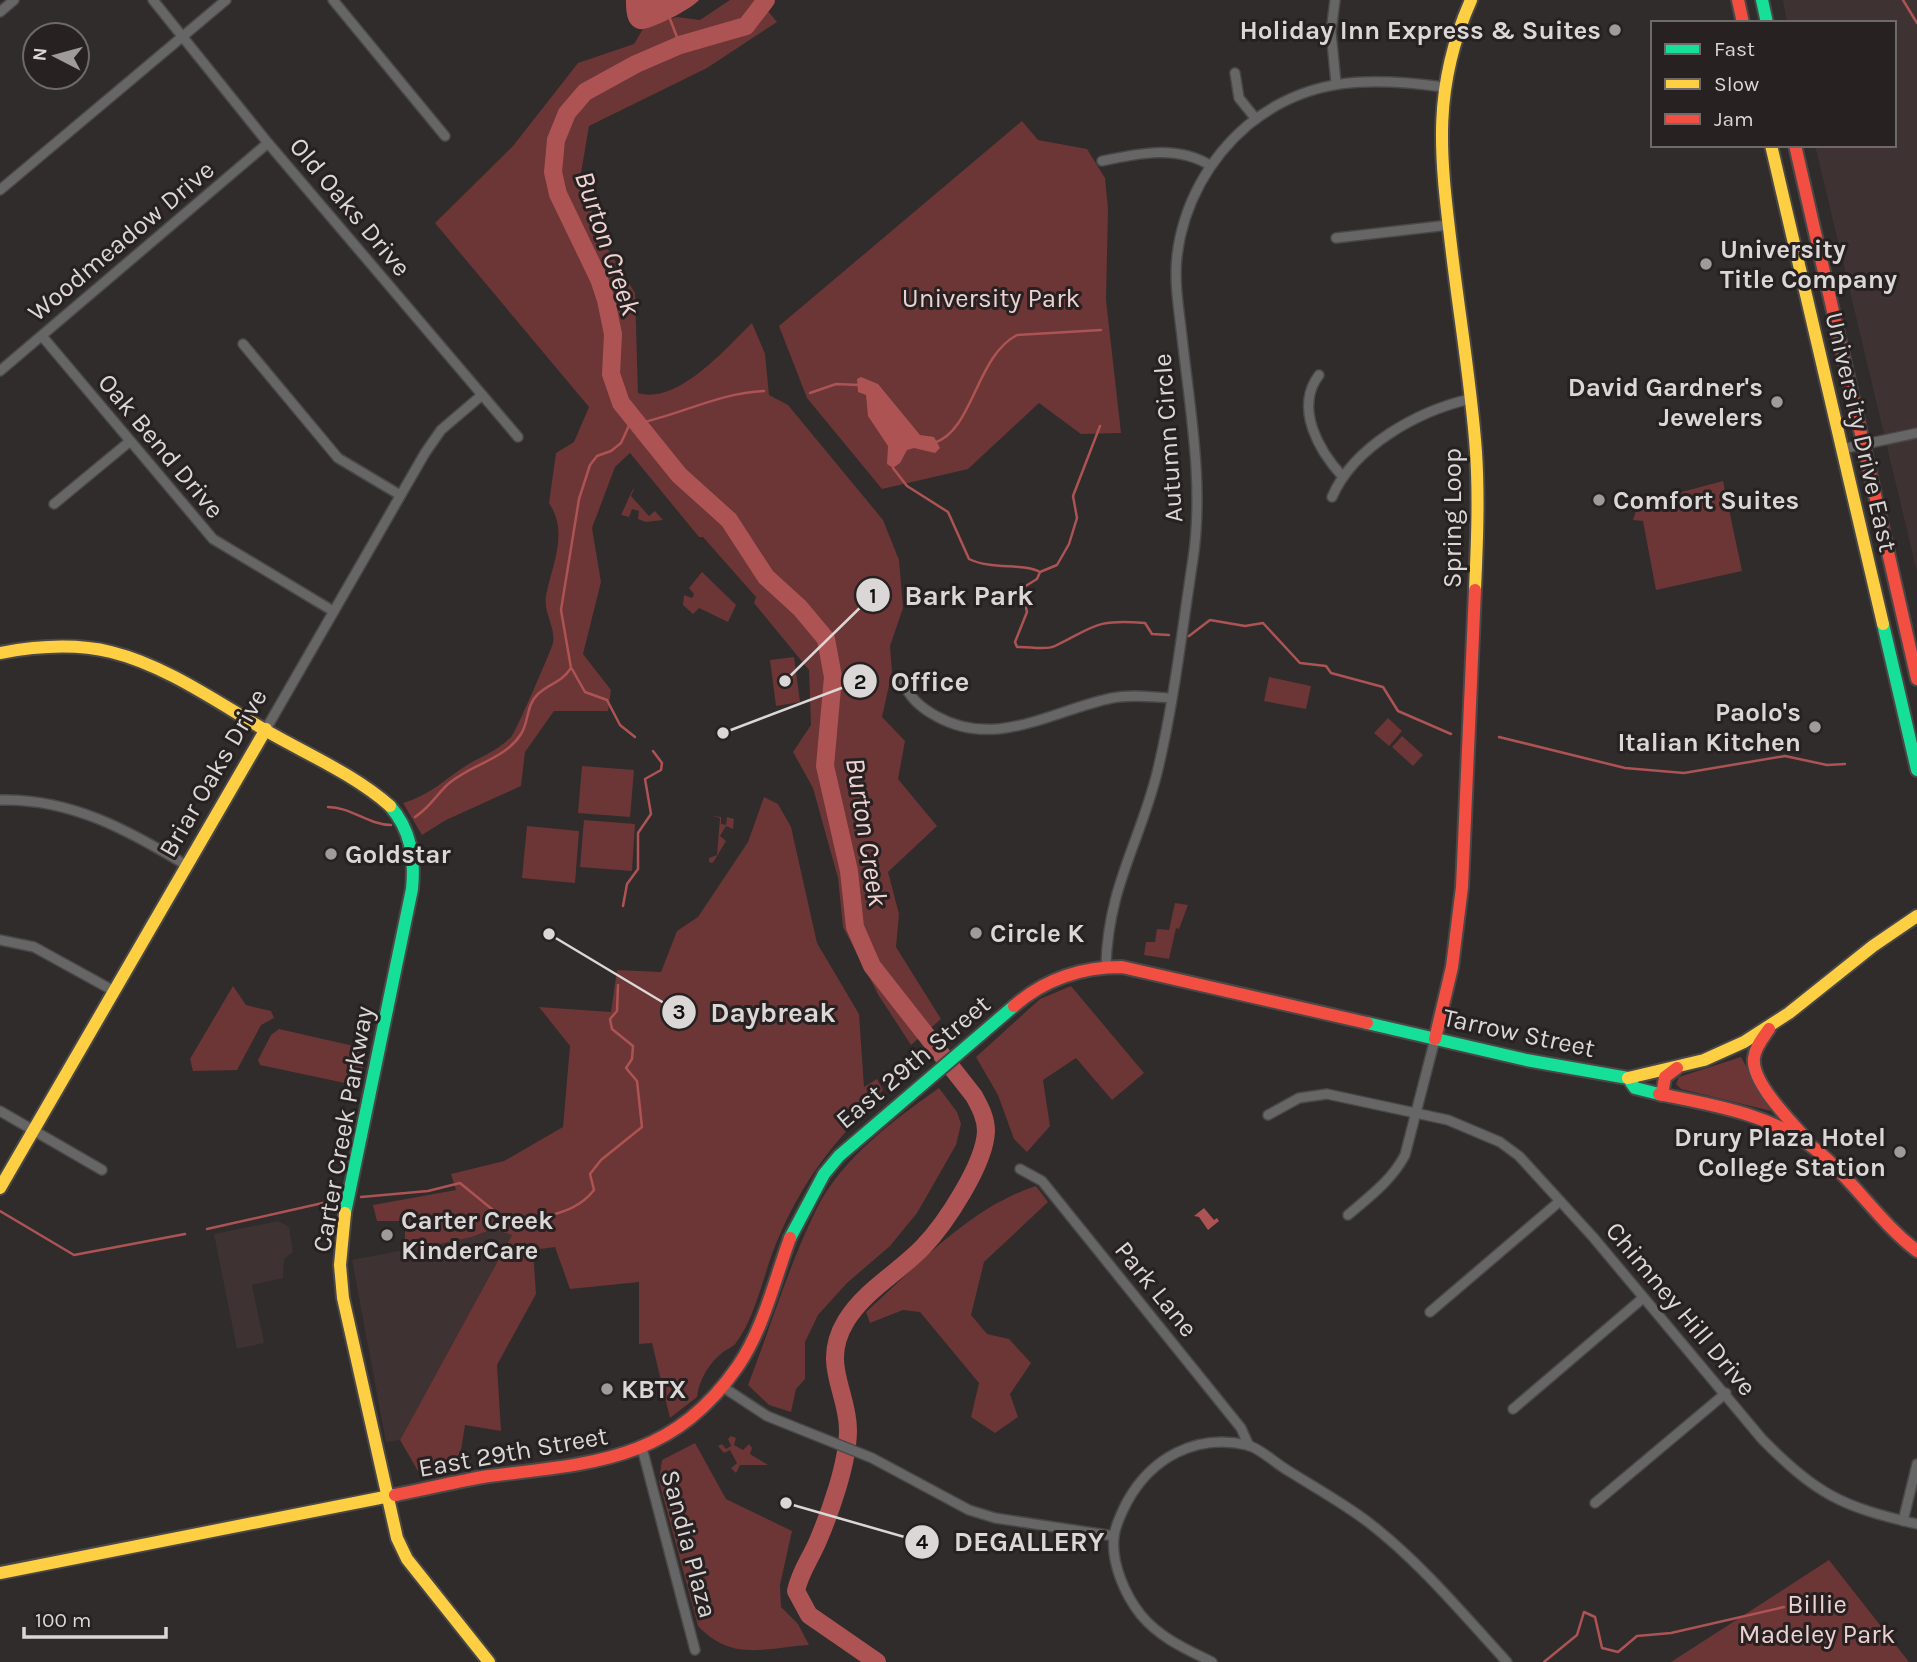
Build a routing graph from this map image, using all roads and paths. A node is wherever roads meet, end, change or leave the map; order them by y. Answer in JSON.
{"nodes":[{"id":1,"x":14,"y":0,"type":"edge"},
{"id":2,"x":153,"y":0,"type":"edge"},
{"id":3,"x":226,"y":0,"type":"edge"},
{"id":4,"x":333,"y":0,"type":"edge"},
{"id":5,"x":1335,"y":0,"type":"edge"},
{"id":6,"x":1471,"y":0,"type":"edge"},
{"id":7,"x":1738,"y":0,"type":"edge"},
{"id":8,"x":1762,"y":0,"type":"edge"},
{"id":9,"x":0,"y":12,"type":"edge"},
{"id":10,"x":1743,"y":21,"type":"edge"},
{"id":11,"x":1767,"y":21,"type":"edge"},
{"id":12,"x":184,"y":36,"type":"junction"},
{"id":13,"x":1235,"y":73,"type":"dead end"},
{"id":14,"x":1336,"y":83,"type":"junction"},
{"id":15,"x":1444,"y":87,"type":"junction"},
{"id":16,"x":1256,"y":119,"type":"junction"},
{"id":17,"x":445,"y":136,"type":"dead end"},
{"id":18,"x":268,"y":143,"type":"junction"},
{"id":19,"x":1771,"y":147,"type":"edge"},
{"id":20,"x":1795,"y":147,"type":"edge"},
{"id":21,"x":1102,"y":161,"type":"dead end"},
{"id":22,"x":1211,"y":166,"type":"junction"},
{"id":23,"x":1801,"y":173,"type":"junction"},
{"id":24,"x":1779,"y":179,"type":"junction"},
{"id":25,"x":0,"y":190,"type":"edge"},
{"id":26,"x":1449,"y":225,"type":"junction"},
{"id":27,"x":1336,"y":238,"type":"dead end"},
{"id":28,"x":42,"y":336,"type":"junction"},
{"id":29,"x":243,"y":344,"type":"dead end"},
{"id":30,"x":0,"y":371,"type":"edge"},
{"id":31,"x":1320,"y":375,"type":"dead end"},
{"id":32,"x":482,"y":395,"type":"junction"},
{"id":33,"x":1470,"y":400,"type":"junction"},
{"id":34,"x":1917,"y":433,"type":"edge"},
{"id":35,"x":518,"y":437,"type":"dead end"},
{"id":36,"x":129,"y":442,"type":"junction"},
{"id":37,"x":1863,"y":444,"type":"junction"},
{"id":38,"x":1842,"y":449,"type":"junction"},
{"id":39,"x":1343,"y":477,"type":"junction"},
{"id":40,"x":400,"y":495,"type":"junction"},
{"id":41,"x":1332,"y":497,"type":"dead end"},
{"id":42,"x":54,"y":504,"type":"dead end"},
{"id":43,"x":333,"y":611,"type":"junction"},
{"id":44,"x":1884,"y":629,"type":"junction"},
{"id":45,"x":1910,"y":649,"type":"junction"},
{"id":46,"x":0,"y":653,"type":"edge"},
{"id":47,"x":1917,"y":679,"type":"edge"},
{"id":48,"x":903,"y":682,"type":"dead end"},
{"id":49,"x":1171,"y":698,"type":"junction"},
{"id":50,"x":266,"y":729,"type":"junction"},
{"id":51,"x":1917,"y":770,"type":"edge"},
{"id":52,"x":0,"y":800,"type":"edge"},
{"id":53,"x":186,"y":865,"type":"junction"},
{"id":54,"x":1917,"y":916,"type":"edge"},
{"id":55,"x":0,"y":940,"type":"edge"},
{"id":56,"x":1106,"y":966,"type":"junction"},
{"id":57,"x":1061,"y":975,"type":"joint"},
{"id":58,"x":114,"y":990,"type":"junction"},
{"id":59,"x":1769,"y":1028,"type":"junction"},
{"id":60,"x":1435,"y":1039,"type":"junction"},
{"id":61,"x":1680,"y":1066,"type":"junction"},
{"id":62,"x":1628,"y":1078,"type":"junction"},
{"id":63,"x":1662,"y":1095,"type":"junction"},
{"id":64,"x":0,"y":1111,"type":"edge"},
{"id":65,"x":1418,"y":1113,"type":"junction"},
{"id":66,"x":1268,"y":1115,"type":"dead end"},
{"id":67,"x":33,"y":1132,"type":"junction"},
{"id":68,"x":1814,"y":1148,"type":"junction"},
{"id":69,"x":102,"y":1170,"type":"dead end"},
{"id":70,"x":1020,"y":1170,"type":"dead end"},
{"id":71,"x":0,"y":1188,"type":"edge"},
{"id":72,"x":1560,"y":1201,"type":"junction"},
{"id":73,"x":1348,"y":1215,"type":"dead end"},
{"id":74,"x":1917,"y":1251,"type":"edge"},
{"id":75,"x":1643,"y":1298,"type":"junction"},
{"id":76,"x":1430,"y":1312,"type":"dead end"},
{"id":77,"x":723,"y":1387,"type":"junction"},
{"id":78,"x":1726,"y":1393,"type":"junction"},
{"id":79,"x":1513,"y":1409,"type":"dead end"},
{"id":80,"x":1249,"y":1446,"type":"junction"},
{"id":81,"x":642,"y":1448,"type":"junction"},
{"id":82,"x":1917,"y":1464,"type":"edge"},
{"id":83,"x":387,"y":1497,"type":"junction"},
{"id":84,"x":1595,"y":1503,"type":"dead end"},
{"id":85,"x":1903,"y":1521,"type":"junction"},
{"id":86,"x":1917,"y":1524,"type":"edge"},
{"id":87,"x":1114,"y":1536,"type":"junction"},
{"id":88,"x":0,"y":1573,"type":"edge"},
{"id":89,"x":695,"y":1650,"type":"dead end"},
{"id":90,"x":489,"y":1662,"type":"edge"},
{"id":91,"x":1212,"y":1662,"type":"edge"},
{"id":92,"x":1507,"y":1662,"type":"edge"}],
"edges":[{"from":1,"to":9,"type":"street"},
{"from":2,"to":12,"type":"street","name":"Old Oaks Drive"},
{"from":3,"to":12,"type":"street"},
{"from":4,"to":17,"type":"street"},
{"from":5,"to":14,"type":"street"},
{"from":6,"to":15,"type":"main road","name":"Spring Loop"},
{"from":7,"to":10,"type":"main road"},
{"from":8,"to":11,"type":"main road"},
{"from":12,"to":18,"type":"street","name":"Old Oaks Drive"},
{"from":12,"to":25,"type":"street"},
{"from":13,"to":16,"type":"street"},
{"from":14,"to":15,"type":"street","name":"Autumn Circle"},
{"from":14,"to":16,"type":"street","name":"Autumn Circle"},
{"from":15,"to":26,"type":"main road","name":"Spring Loop"},
{"from":16,"to":22,"type":"street","name":"Autumn Circle"},
{"from":18,"to":28,"type":"street","name":"Woodmeadow Drive"},
{"from":18,"to":32,"type":"street","name":"Old Oaks Drive"},
{"from":19,"to":24,"type":"main road","name":"University Drive East"},
{"from":20,"to":23,"type":"main road","name":"University Drive East"},
{"from":21,"to":22,"type":"street"},
{"from":22,"to":49,"type":"street","name":"Autumn Circle"},
{"from":23,"to":24,"type":"main road"},
{"from":23,"to":37,"type":"main road","name":"University Drive East"},
{"from":24,"to":38,"type":"main road","name":"University Drive East"},
{"from":26,"to":27,"type":"street"},
{"from":26,"to":33,"type":"main road","name":"Spring Loop"},
{"from":28,"to":30,"type":"street","name":"Woodmeadow Drive"},
{"from":28,"to":36,"type":"street","name":"Oak Bend Drive"},
{"from":29,"to":40,"type":"street"},
{"from":31,"to":39,"type":"street"},
{"from":32,"to":35,"type":"street","name":"Old Oaks Drive"},
{"from":32,"to":40,"type":"street","name":"Briar Oaks Drive"},
{"from":33,"to":39,"type":"street"},
{"from":33,"to":60,"type":"main road","name":"Spring Loop"},
{"from":34,"to":37,"type":"street"},
{"from":36,"to":42,"type":"street"},
{"from":36,"to":43,"type":"street","name":"Oak Bend Drive"},
{"from":37,"to":38,"type":"street"},
{"from":37,"to":45,"type":"main road","name":"University Drive East"},
{"from":38,"to":44,"type":"main road","name":"University Drive East"},
{"from":39,"to":41,"type":"street"},
{"from":40,"to":43,"type":"street","name":"Briar Oaks Drive"},
{"from":43,"to":50,"type":"street","name":"Briar Oaks Drive"},
{"from":44,"to":45,"type":"main road"},
{"from":44,"to":51,"type":"main road","name":"University Drive East"},
{"from":45,"to":47,"type":"main road","name":"University Drive East"},
{"from":46,"to":50,"type":"main road","name":"Carter Creek Parkway"},
{"from":48,"to":49,"type":"street"},
{"from":49,"to":56,"type":"street","name":"Autumn Circle"},
{"from":50,"to":53,"type":"main road","name":"Briar Oaks Drive"},
{"from":50,"to":83,"type":"main road","name":"Carter Creek Parkway"},
{"from":52,"to":53,"type":"street"},
{"from":53,"to":58,"type":"main road","name":"Briar Oaks Drive"},
{"from":54,"to":59,"type":"main road"},
{"from":55,"to":58,"type":"street"},
{"from":56,"to":57,"type":"main road","name":"Tarrow Street"},
{"from":56,"to":60,"type":"main road","name":"Tarrow Street"},
{"from":57,"to":77,"type":"main road","name":"East 29th Street"},
{"from":58,"to":67,"type":"main road","name":"Briar Oaks Drive"},
{"from":59,"to":61,"type":"main road"},
{"from":59,"to":68,"type":"main road"},
{"from":60,"to":62,"type":"main road","name":"Tarrow Street"},
{"from":60,"to":65,"type":"street"},
{"from":61,"to":62,"type":"main road"},
{"from":61,"to":63,"type":"main road"},
{"from":62,"to":63,"type":"main road","name":"Tarrow Street"},
{"from":63,"to":68,"type":"main road","name":"Tarrow Street"},
{"from":64,"to":67,"type":"street"},
{"from":65,"to":66,"type":"street","name":"Chimney Hill Drive"},
{"from":65,"to":72,"type":"street","name":"Chimney Hill Drive"},
{"from":65,"to":73,"type":"street"},
{"from":67,"to":69,"type":"street"},
{"from":67,"to":71,"type":"main road","name":"Briar Oaks Drive"},
{"from":68,"to":74,"type":"main road","name":"Tarrow Street"},
{"from":70,"to":80,"type":"street","name":"Park Lane"},
{"from":72,"to":75,"type":"street","name":"Chimney Hill Drive"},
{"from":72,"to":76,"type":"street"},
{"from":75,"to":78,"type":"street","name":"Chimney Hill Drive"},
{"from":75,"to":79,"type":"street"},
{"from":77,"to":81,"type":"main road","name":"East 29th Street"},
{"from":77,"to":87,"type":"street"},
{"from":78,"to":84,"type":"street"},
{"from":78,"to":85,"type":"street","name":"Chimney Hill Drive"},
{"from":80,"to":87,"type":"street"},
{"from":80,"to":92,"type":"street"},
{"from":81,"to":83,"type":"main road","name":"East 29th Street"},
{"from":81,"to":89,"type":"street","name":"Sandia Plaza"},
{"from":82,"to":85,"type":"street"},
{"from":83,"to":88,"type":"main road","name":"East 29th Street"},
{"from":83,"to":90,"type":"main road","name":"Carter Creek Parkway"},
{"from":85,"to":86,"type":"street","name":"Chimney Hill Drive"},
{"from":87,"to":91,"type":"street"}]}
